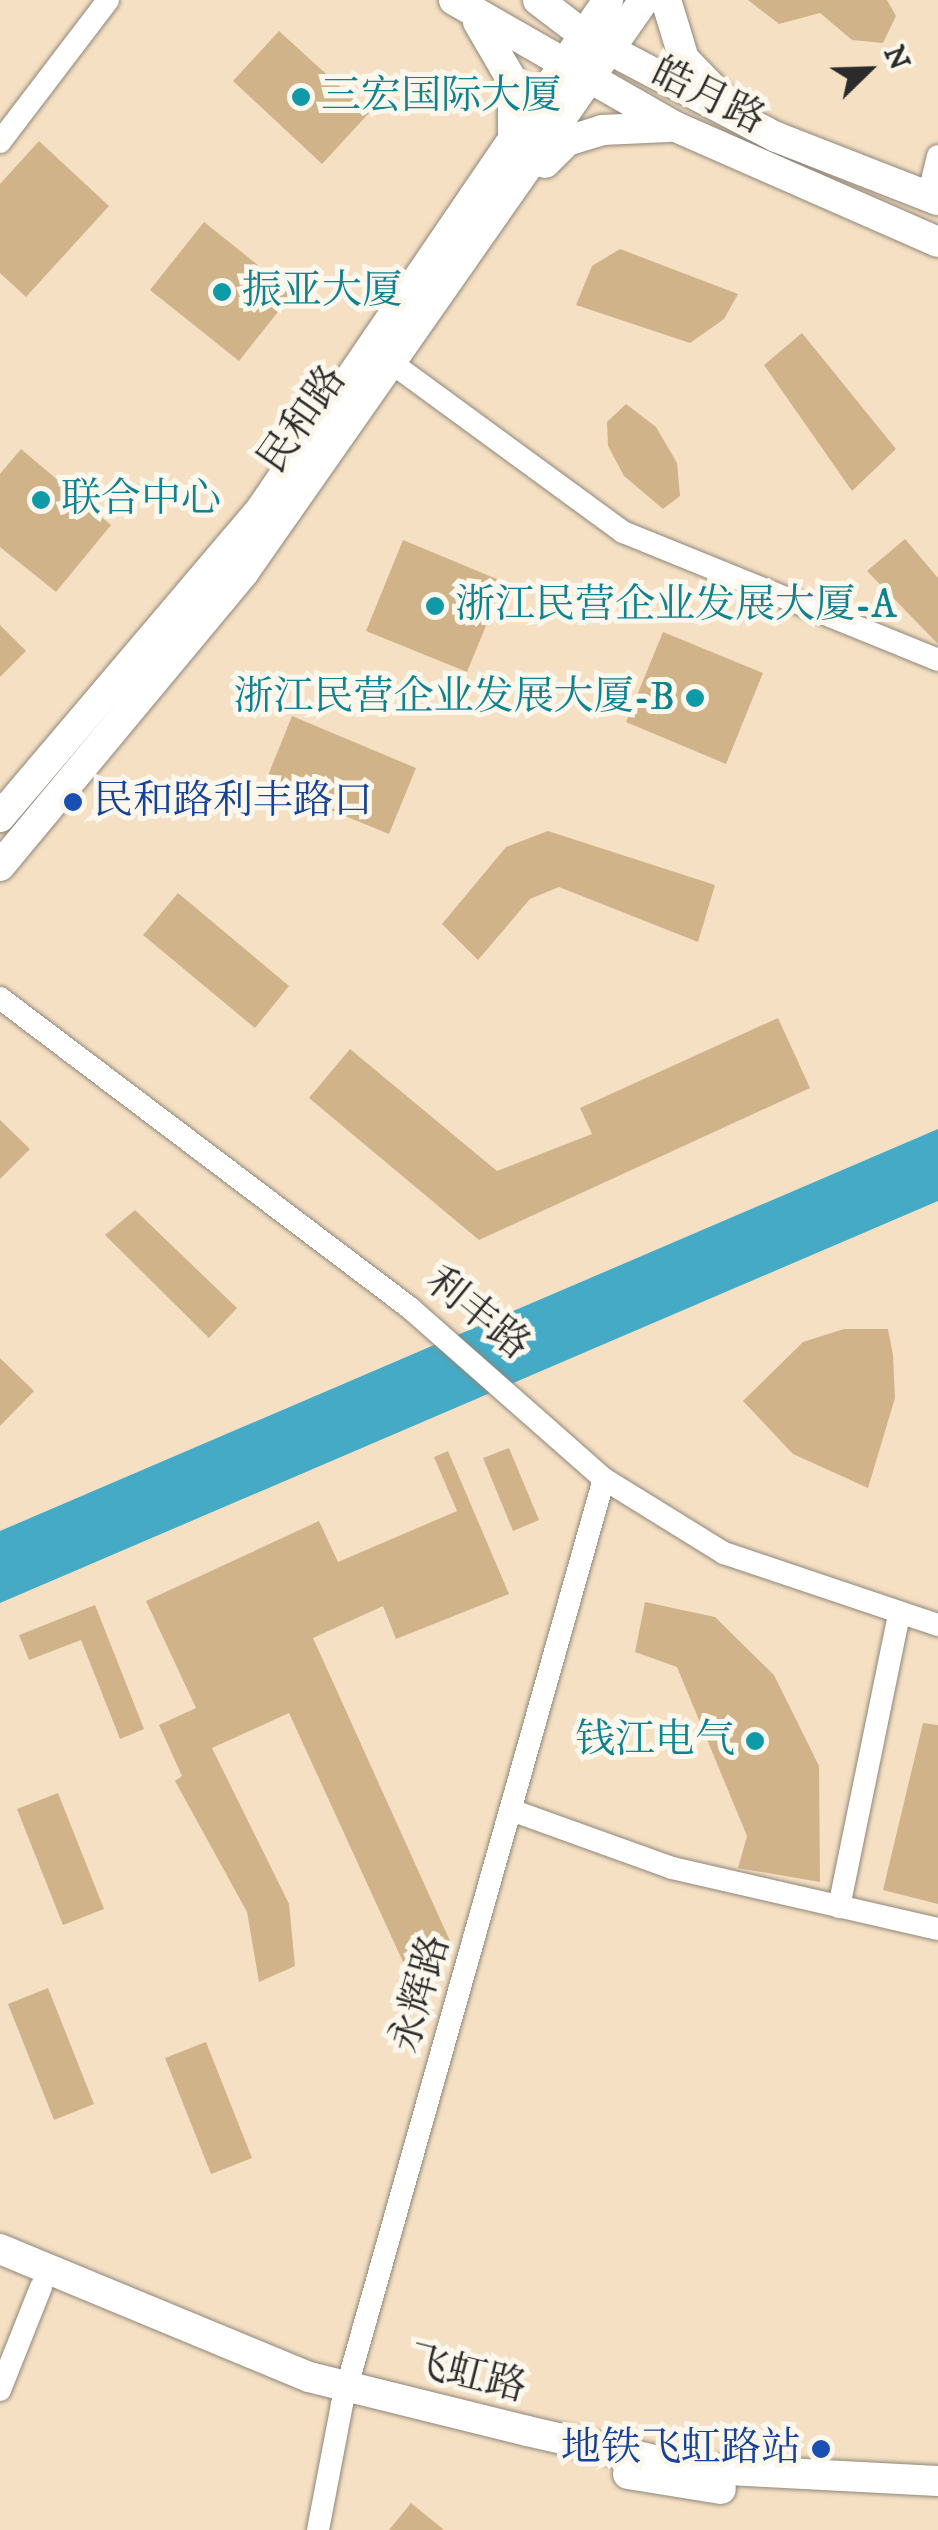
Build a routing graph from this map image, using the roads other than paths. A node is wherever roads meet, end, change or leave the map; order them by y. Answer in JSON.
{"nodes":[{"id":1,"x":108,"y":0,"type":"edge"},
{"id":2,"x":538,"y":0,"type":"edge"},
{"id":3,"x":608,"y":0,"type":"edge"},
{"id":4,"x":644,"y":0,"type":"edge"},
{"id":5,"x":666,"y":0,"type":"edge"},
{"id":6,"x":460,"y":4,"type":"edge"},
{"id":7,"x":600,"y":44,"type":"junction"},
{"id":8,"x":576,"y":76,"type":"junction"},
{"id":9,"x":741,"y":118,"type":"junction"},
{"id":10,"x":676,"y":127,"type":"junction"},
{"id":11,"x":0,"y":142,"type":"edge"},
{"id":12,"x":938,"y":156,"type":"edge"},
{"id":13,"x":502,"y":162,"type":"junction"},
{"id":14,"x":512,"y":196,"type":"junction"},
{"id":15,"x":933,"y":199,"type":"edge"},
{"id":16,"x":938,"y":242,"type":"edge"},
{"id":17,"x":392,"y":363,"type":"junction"},
{"id":18,"x":938,"y":660,"type":"edge"},
{"id":19,"x":0,"y":816,"type":"edge"},
{"id":20,"x":0,"y":866,"type":"edge"},
{"id":21,"x":0,"y":998,"type":"edge"},
{"id":22,"x":604,"y":1479,"type":"junction"},
{"id":23,"x":898,"y":1614,"type":"junction"},
{"id":24,"x":938,"y":1625,"type":"edge"},
{"id":25,"x":511,"y":1810,"type":"junction"},
{"id":26,"x":839,"y":1907,"type":"junction"},
{"id":27,"x":938,"y":1929,"type":"edge"},
{"id":28,"x":0,"y":2249,"type":"edge"},
{"id":29,"x":0,"y":2268,"type":"edge"},
{"id":30,"x":41,"y":2287,"type":"junction"},
{"id":31,"x":0,"y":2390,"type":"edge"},
{"id":32,"x":346,"y":2396,"type":"junction"},
{"id":33,"x":938,"y":2481,"type":"edge"},
{"id":34,"x":938,"y":2497,"type":"edge"},
{"id":35,"x":318,"y":2530,"type":"edge"}],
"edges":[{"from":1,"to":11,"type":"street"},
{"from":2,"to":7,"type":"main road","name":"皓月路"},
{"from":3,"to":7,"type":"main road","name":"民和路"},
{"from":4,"to":7,"type":"main road","name":"民和路"},
{"from":5,"to":9,"type":"main road"},
{"from":6,"to":8,"type":"main road","name":"皓月路"},
{"from":6,"to":13,"type":"main road"},
{"from":7,"to":8,"type":"main road","name":"民和路"},
{"from":7,"to":9,"type":"main road","name":"皓月路"},
{"from":8,"to":10,"type":"main road","name":"皓月路"},
{"from":8,"to":13,"type":"main road","name":"民和路"},
{"from":8,"to":14,"type":"main road","name":"民和路"},
{"from":9,"to":15,"type":"main road","name":"皓月路"},
{"from":10,"to":14,"type":"main road"},
{"from":10,"to":16,"type":"main road","name":"皓月路"},
{"from":12,"to":15,"type":"street"},
{"from":13,"to":19,"type":"main road","name":"民和路"},
{"from":14,"to":17,"type":"main road","name":"民和路"},
{"from":17,"to":18,"type":"street"},
{"from":17,"to":20,"type":"main road","name":"民和路"},
{"from":21,"to":22,"type":"street","name":"利丰路"},
{"from":22,"to":23,"type":"street","name":"利丰路"},
{"from":22,"to":25,"type":"street","name":"永辉路"},
{"from":23,"to":24,"type":"street","name":"利丰路"},
{"from":23,"to":26,"type":"street"},
{"from":25,"to":26,"type":"street"},
{"from":25,"to":32,"type":"street","name":"永辉路"},
{"from":26,"to":27,"type":"street"},
{"from":28,"to":32,"type":"main road","name":"飞虹路"},
{"from":29,"to":30,"type":"main road","name":"飞虹路"},
{"from":30,"to":31,"type":"street"},
{"from":30,"to":32,"type":"main road","name":"飞虹路"},
{"from":32,"to":33,"type":"main road","name":"飞虹路"},
{"from":32,"to":34,"type":"main road","name":"飞虹路"},
{"from":32,"to":35,"type":"street","name":"永辉路"}]}
